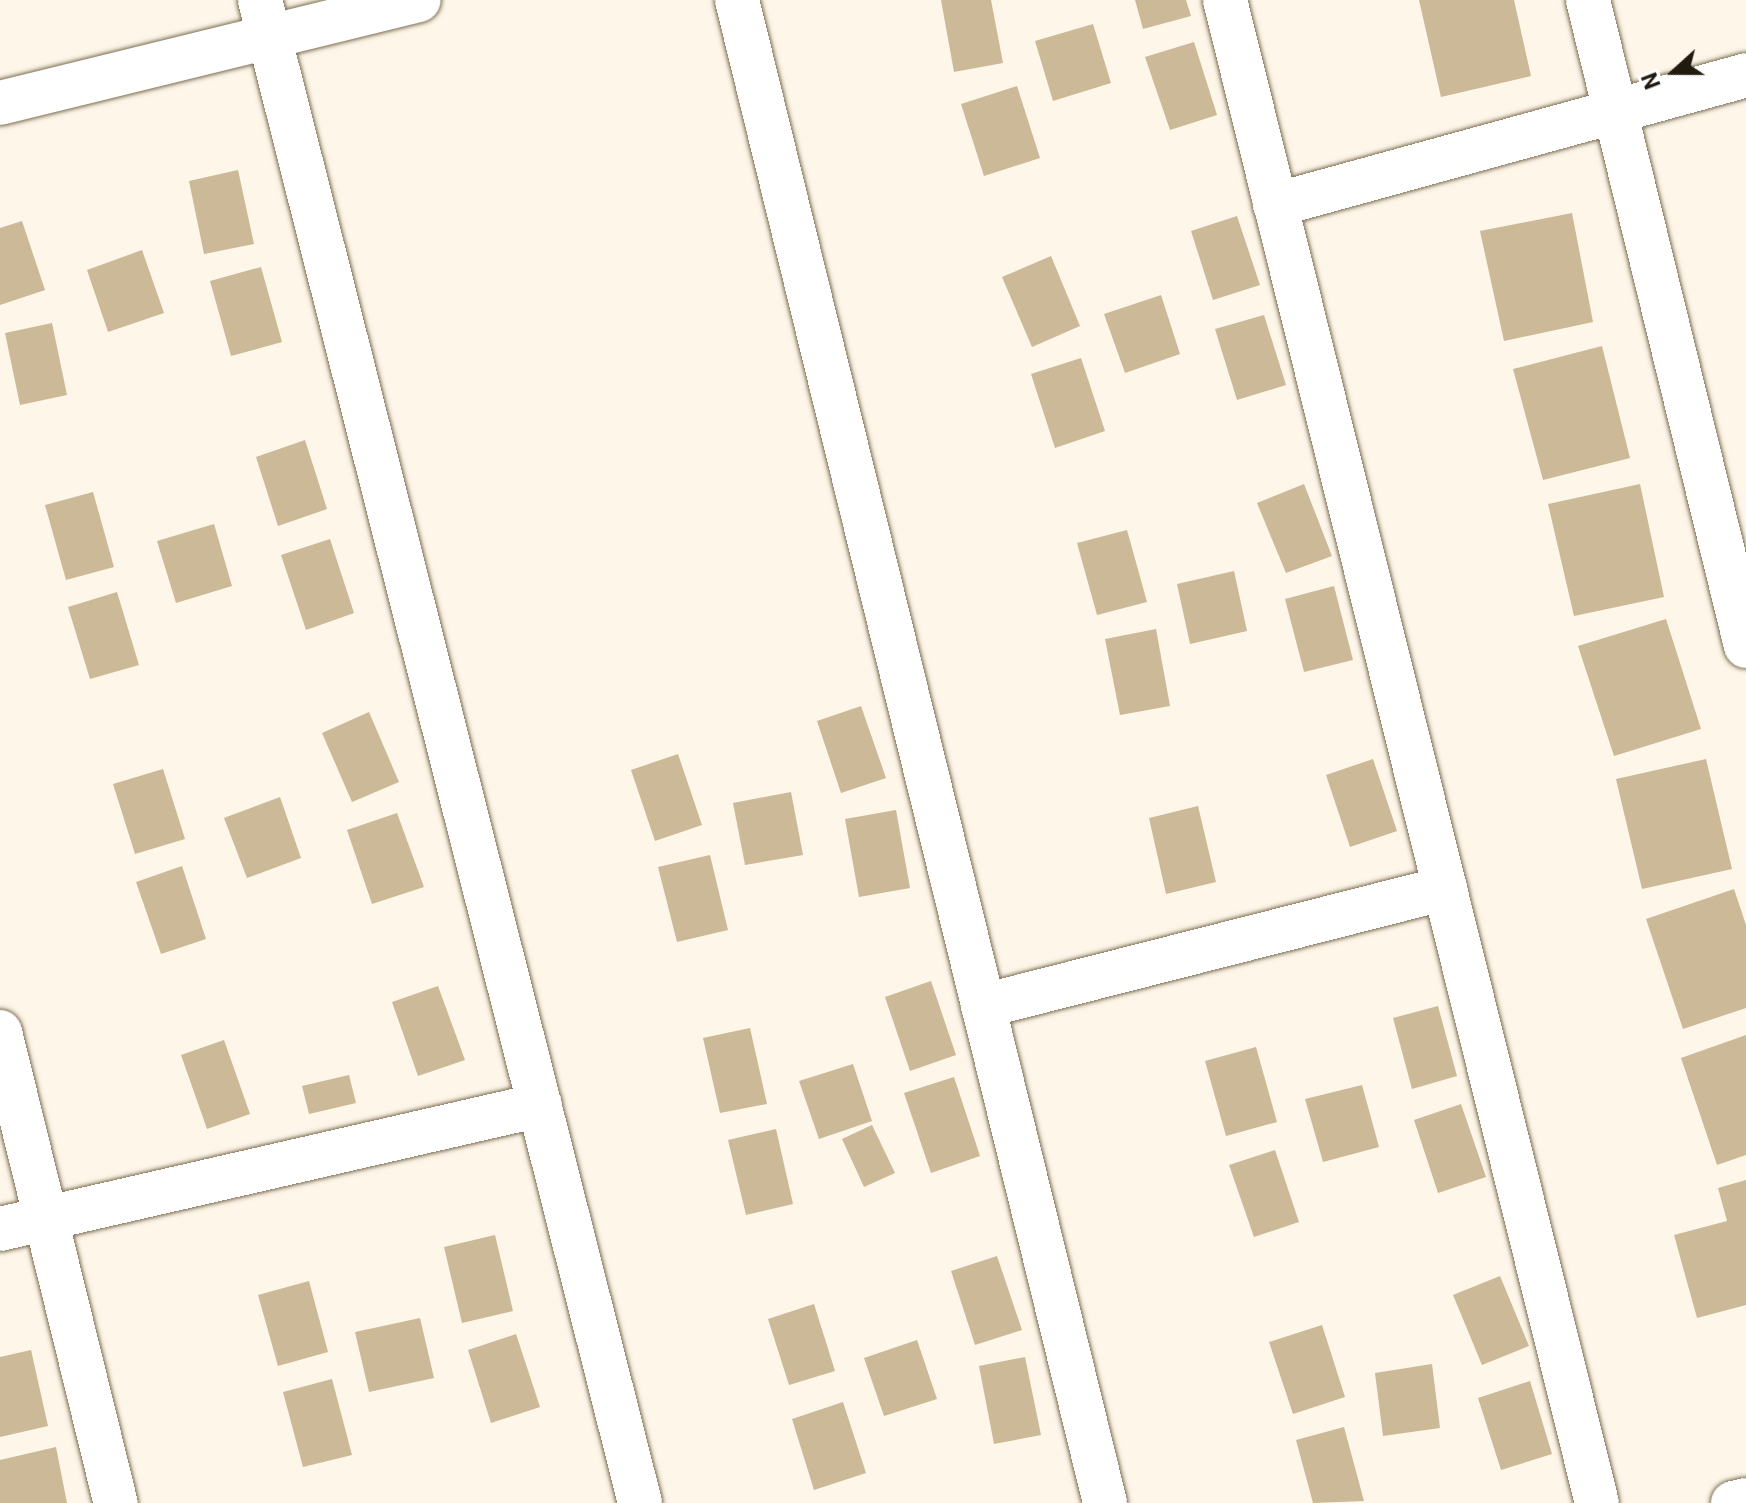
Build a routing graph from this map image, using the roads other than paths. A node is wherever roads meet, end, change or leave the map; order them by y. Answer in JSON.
{"nodes":[{"id":1,"x":419,"y":0,"type":"edge"},
{"id":2,"x":737,"y":0,"type":"edge"},
{"id":3,"x":1225,"y":0,"type":"edge"},
{"id":4,"x":1588,"y":0,"type":"edge"},
{"id":5,"x":264,"y":18,"type":"edge"},
{"id":6,"x":1746,"y":75,"type":"edge"},
{"id":7,"x":0,"y":103,"type":"edge"},
{"id":8,"x":1615,"y":111,"type":"junction"},
{"id":9,"x":1275,"y":205,"type":"junction"},
{"id":10,"x":1746,"y":646,"type":"edge"},
{"id":11,"x":1445,"y":888,"type":"junction"},
{"id":12,"x":983,"y":1006,"type":"junction"},
{"id":13,"x":0,"y":1032,"type":"edge"},
{"id":14,"x":540,"y":1105,"type":"junction"},
{"id":15,"x":46,"y":1219,"type":"junction"},
{"id":16,"x":0,"y":1229,"type":"edge"},
{"id":17,"x":1746,"y":1500,"type":"edge"},
{"id":18,"x":116,"y":1503,"type":"edge"},
{"id":19,"x":640,"y":1503,"type":"edge"},
{"id":20,"x":1105,"y":1503,"type":"edge"},
{"id":21,"x":1597,"y":1503,"type":"edge"},
{"id":22,"x":1733,"y":1503,"type":"edge"}],
"edges":[{"from":1,"to":5,"type":"street"},
{"from":2,"to":12,"type":"street"},
{"from":3,"to":9,"type":"street"},
{"from":4,"to":8,"type":"street"},
{"from":5,"to":7,"type":"street"},
{"from":5,"to":14,"type":"street"},
{"from":6,"to":8,"type":"street"},
{"from":8,"to":9,"type":"street"},
{"from":8,"to":10,"type":"street"},
{"from":9,"to":11,"type":"street"},
{"from":11,"to":12,"type":"street"},
{"from":11,"to":21,"type":"street"},
{"from":12,"to":20,"type":"street"},
{"from":13,"to":15,"type":"street"},
{"from":14,"to":15,"type":"street"},
{"from":14,"to":19,"type":"street"},
{"from":15,"to":16,"type":"street"},
{"from":15,"to":18,"type":"street"},
{"from":17,"to":22,"type":"street"}]}
